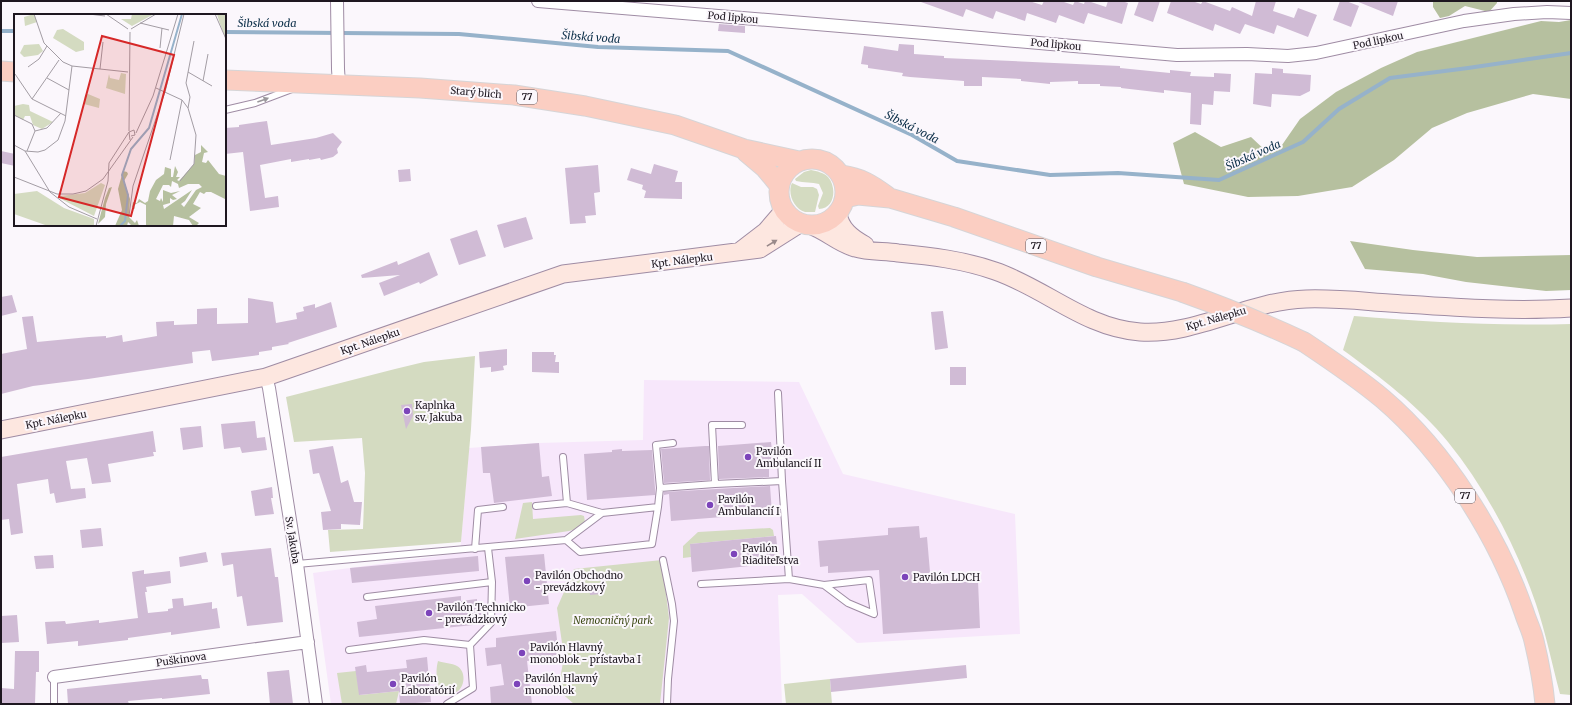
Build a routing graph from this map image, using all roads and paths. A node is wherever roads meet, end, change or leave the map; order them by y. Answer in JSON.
{"nodes":[{"id":1,"x":538,"y":1,"type":"edge"},
{"id":2,"x":337,"y":6,"type":"edge"},
{"id":3,"x":1571,"y":13,"type":"edge"},
{"id":4,"x":1,"y":71,"type":"edge"},
{"id":5,"x":14,"y":72,"type":"edge"},
{"id":6,"x":226,"y":80,"type":"edge"},
{"id":7,"x":304,"y":83,"type":"junction"},
{"id":8,"x":340,"y":84,"type":"junction"},
{"id":9,"x":226,"y":110,"type":"edge"},
{"id":10,"x":744,"y":150,"type":"junction"},
{"id":11,"x":799,"y":161,"type":"junction"},
{"id":12,"x":841,"y":175,"type":"junction"},
{"id":13,"x":779,"y":185,"type":"junction"},
{"id":14,"x":890,"y":198,"type":"junction"},
{"id":15,"x":841,"y":205,"type":"junction"},
{"id":16,"x":784,"y":210,"type":"junction"},
{"id":17,"x":805,"y":224,"type":"junction"},
{"id":18,"x":876,"y":251,"type":"junction"},
{"id":19,"x":738,"y":253,"type":"junction"},
{"id":20,"x":1571,"y":308,"type":"edge"},
{"id":21,"x":266,"y":376,"type":"junction"},
{"id":22,"x":778,"y":393,"type":"dead end"},
{"id":23,"x":742,"y":425,"type":"dead end"},
{"id":24,"x":1,"y":430,"type":"edge"},
{"id":25,"x":673,"y":443,"type":"dead end"},
{"id":26,"x":563,"y":457,"type":"dead end"},
{"id":27,"x":782,"y":481,"type":"junction"},
{"id":28,"x":715,"y":484,"type":"junction"},
{"id":29,"x":660,"y":488,"type":"junction"},
{"id":30,"x":567,"y":503,"type":"junction"},
{"id":31,"x":536,"y":506,"type":"dead end"},
{"id":32,"x":658,"y":507,"type":"junction"},
{"id":33,"x":503,"y":508,"type":"dead end"},
{"id":34,"x":602,"y":513,"type":"junction"},
{"id":35,"x":566,"y":540,"type":"junction"},
{"id":36,"x":488,"y":548,"type":"junction"},
{"id":37,"x":475,"y":549,"type":"junction"},
{"id":38,"x":663,"y":560,"type":"dead end"},
{"id":39,"x":297,"y":564,"type":"junction"},
{"id":40,"x":789,"y":579,"type":"junction"},
{"id":41,"x":492,"y":582,"type":"junction"},
{"id":42,"x":701,"y":584,"type":"dead end"},
{"id":43,"x":824,"y":585,"type":"junction"},
{"id":44,"x":367,"y":597,"type":"dead end"},
{"id":45,"x":308,"y":642,"type":"junction"},
{"id":46,"x":470,"y":645,"type":"junction"},
{"id":47,"x":349,"y":650,"type":"dead end"},
{"id":48,"x":54,"y":677,"type":"joint"},
{"id":49,"x":54,"y":704,"type":"edge"},
{"id":50,"x":316,"y":704,"type":"edge"},
{"id":51,"x":447,"y":704,"type":"edge"},
{"id":52,"x":667,"y":704,"type":"edge"},
{"id":53,"x":1545,"y":704,"type":"edge"}],
"edges":[{"from":1,"to":3,"type":"street","name":"Pod lipkou"},
{"from":2,"to":8,"type":"street"},
{"from":4,"to":5,"type":"main road"},
{"from":6,"to":7,"type":"main road","name":"Starý blich","number":"77"},
{"from":7,"to":8,"type":"main road","name":"Starý blich","number":"77"},
{"from":9,"to":7,"type":"lane","one_way":true},
{"from":8,"to":10,"type":"main road","name":"Starý blich","number":"77"},
{"from":10,"to":11,"type":"main road","name":"Starý blich","number":"77"},
{"from":10,"to":13,"type":"main road","name":"Starý blich","number":"77"},
{"from":11,"to":12,"type":"main road","number":"77"},
{"from":11,"to":13,"type":"main road"},
{"from":12,"to":14,"type":"main road","number":"77"},
{"from":12,"to":15,"type":"main road"},
{"from":13,"to":16,"type":"main road","number":"77"},
{"from":14,"to":15,"type":"main road","number":"77"},
{"from":14,"to":53,"type":"main road","number":"77","bridge":true},
{"from":15,"to":17,"type":"main road","number":"77"},
{"from":15,"to":18,"type":"street","name":"Kpt. Nálepku"},
{"from":16,"to":17,"type":"main road"},
{"from":16,"to":19,"type":"street"},
{"from":17,"to":18,"type":"street","name":"Kpt. Nálepku"},
{"from":19,"to":17,"type":"street","name":"Kpt. Nálepku","one_way":true},
{"from":18,"to":20,"type":"street","name":"Kpt. Nálepku"},
{"from":19,"to":21,"type":"street","name":"Kpt. Nálepku"},
{"from":21,"to":24,"type":"street","name":"Kpt. Nálepku"},
{"from":21,"to":39,"type":"street","name":"Sv. Jakuba"},
{"from":22,"to":27,"type":"lane"},
{"from":23,"to":28,"type":"lane"},
{"from":25,"to":29,"type":"lane"},
{"from":26,"to":30,"type":"lane"},
{"from":27,"to":28,"type":"lane"},
{"from":27,"to":40,"type":"lane"},
{"from":28,"to":29,"type":"lane"},
{"from":29,"to":32,"type":"lane"},
{"from":30,"to":31,"type":"lane"},
{"from":30,"to":34,"type":"lane"},
{"from":32,"to":34,"type":"lane"},
{"from":32,"to":35,"type":"lane"},
{"from":33,"to":37,"type":"lane"},
{"from":34,"to":35,"type":"lane"},
{"from":35,"to":36,"type":"lane"},
{"from":36,"to":37,"type":"lane"},
{"from":36,"to":41,"type":"lane"},
{"from":37,"to":39,"type":"lane"},
{"from":38,"to":52,"type":"lane"},
{"from":39,"to":45,"type":"street","name":"Sv. Jakuba"},
{"from":40,"to":42,"type":"lane"},
{"from":40,"to":43,"type":"lane"},
{"from":41,"to":44,"type":"lane"},
{"from":41,"to":46,"type":"lane"},
{"from":43,"to":43,"type":"lane"},
{"from":45,"to":48,"type":"street","name":"Puškinova"},
{"from":45,"to":50,"type":"street","name":"Sv. Jakuba"},
{"from":46,"to":47,"type":"lane"},
{"from":46,"to":51,"type":"lane"},
{"from":48,"to":49,"type":"lane"}]}
